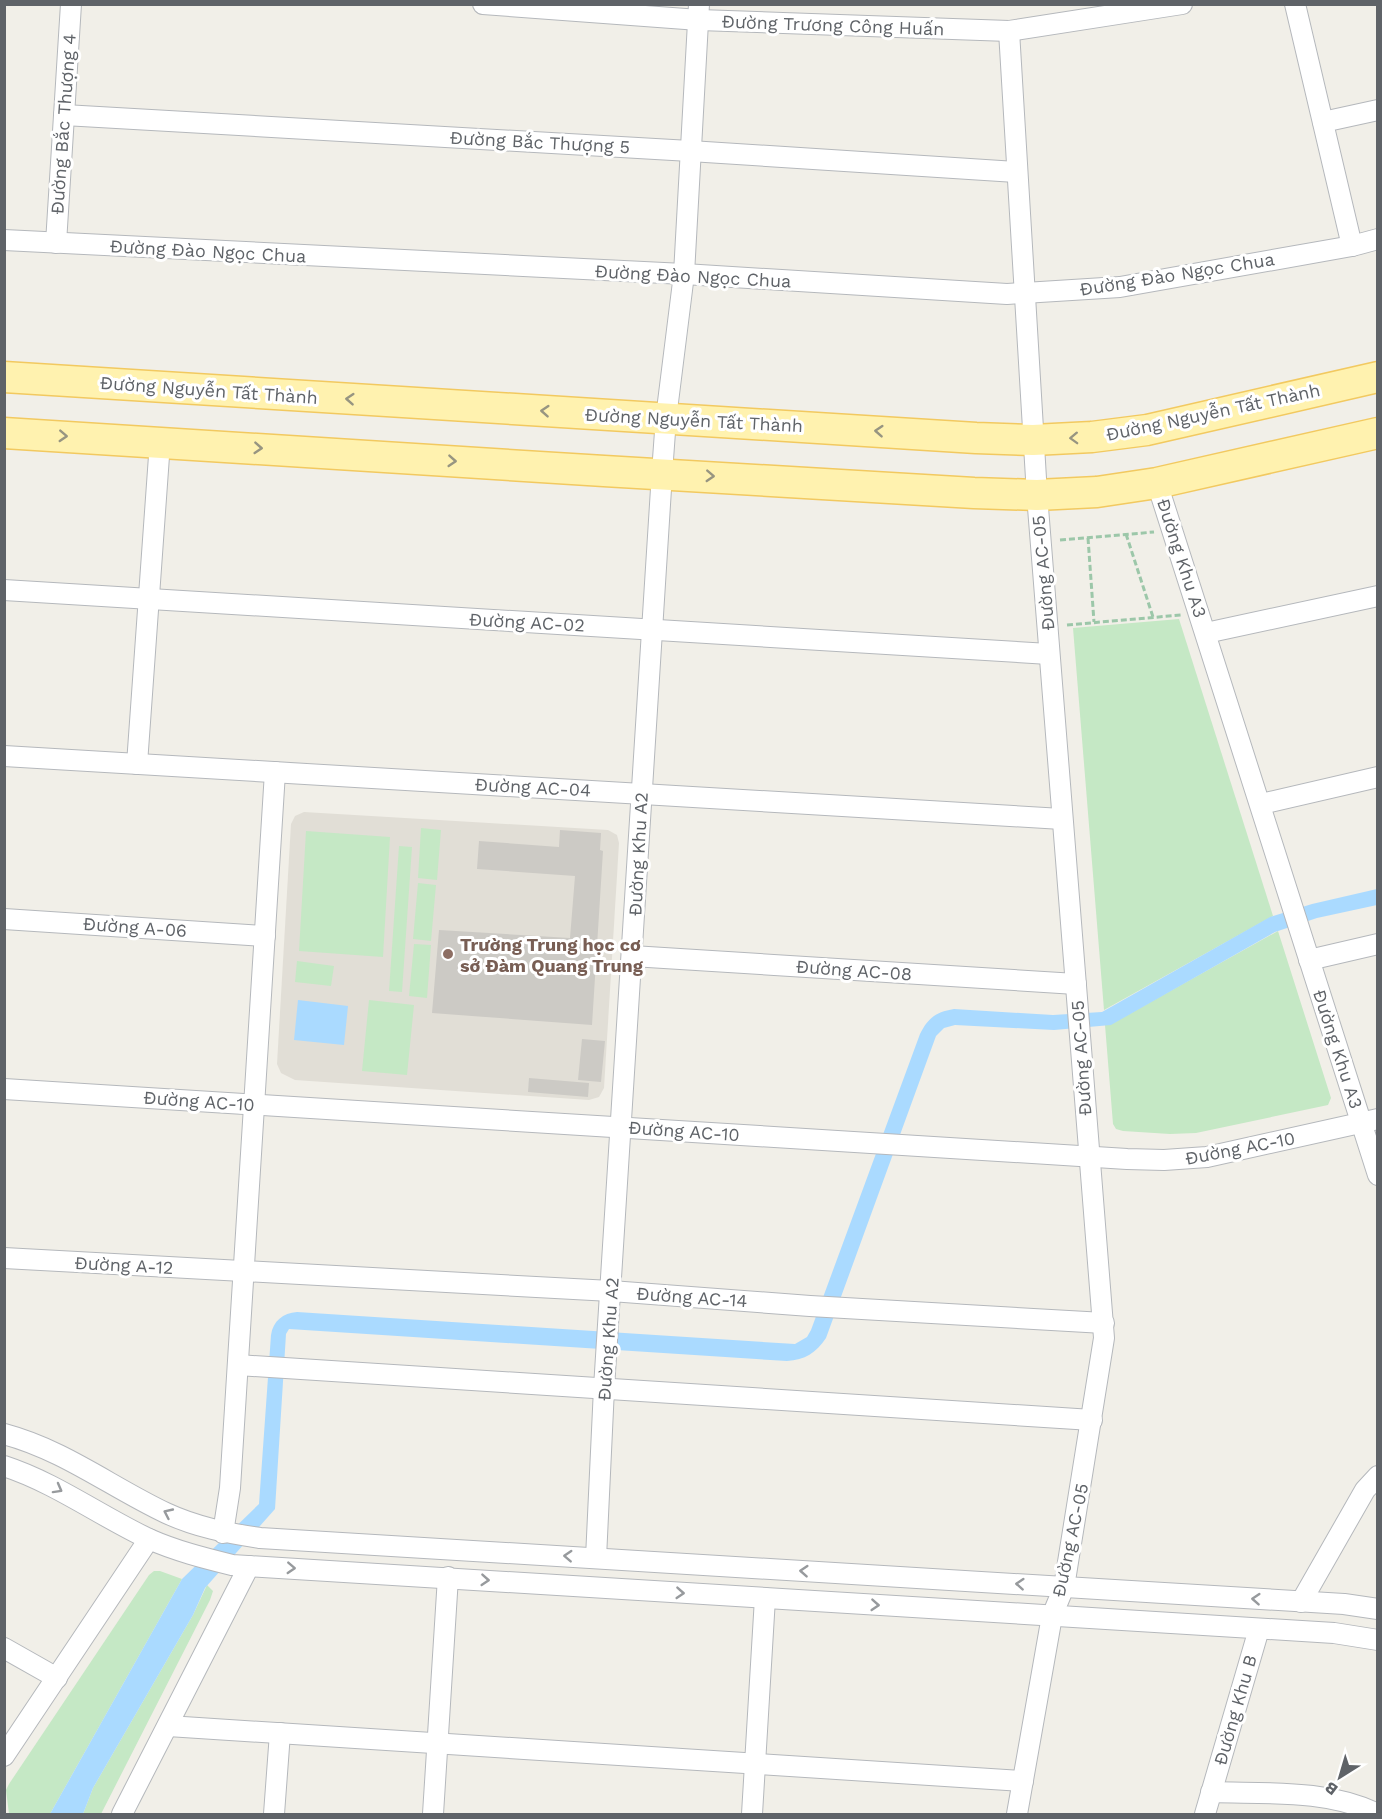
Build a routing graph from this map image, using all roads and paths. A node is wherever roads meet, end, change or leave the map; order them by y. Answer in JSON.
{"nodes":[{"id":1,"x":71,"y":4,"type":"edge"},
{"id":2,"x":483,"y":4,"type":"edge"},
{"id":3,"x":1182,"y":4,"type":"edge"},
{"id":4,"x":1295,"y":4,"type":"edge"},
{"id":5,"x":699,"y":12,"type":"edge"},
{"id":6,"x":1009,"y":31,"type":"junction"},
{"id":7,"x":1377,"y":110,"type":"edge"},
{"id":8,"x":64,"y":115,"type":"junction"},
{"id":9,"x":1323,"y":122,"type":"junction"},
{"id":10,"x":690,"y":151,"type":"junction"},
{"id":11,"x":1016,"y":172,"type":"junction"},
{"id":12,"x":1377,"y":239,"type":"edge"},
{"id":13,"x":4,"y":240,"type":"edge"},
{"id":14,"x":56,"y":243,"type":"junction"},
{"id":15,"x":1352,"y":246,"type":"junction"},
{"id":16,"x":684,"y":274,"type":"junction"},
{"id":17,"x":1026,"y":294,"type":"junction"},
{"id":18,"x":4,"y":377,"type":"edge"},
{"id":19,"x":1377,"y":377,"type":"edge"},
{"id":20,"x":666,"y":418,"type":"junction"},
{"id":21,"x":4,"y":433,"type":"edge"},
{"id":22,"x":1377,"y":433,"type":"edge"},
{"id":23,"x":1033,"y":440,"type":"junction"},
{"id":24,"x":160,"y":442,"type":"junction"},
{"id":25,"x":662,"y":473,"type":"junction"},
{"id":26,"x":1157,"y":483,"type":"junction"},
{"id":27,"x":1036,"y":495,"type":"junction"},
{"id":28,"x":1158,"y":532,"type":"dead end"},
{"id":29,"x":1126,"y":534,"type":"junction"},
{"id":30,"x":1088,"y":538,"type":"junction"},
{"id":31,"x":1060,"y":540,"type":"dead end"},
{"id":32,"x":4,"y":590,"type":"edge"},
{"id":33,"x":1377,"y":597,"type":"edge"},
{"id":34,"x":149,"y":599,"type":"junction"},
{"id":35,"x":1184,"y":615,"type":"dead end"},
{"id":36,"x":1153,"y":617,"type":"junction"},
{"id":37,"x":1094,"y":622,"type":"junction"},
{"id":38,"x":1067,"y":625,"type":"dead end"},
{"id":39,"x":652,"y":630,"type":"junction"},
{"id":40,"x":1206,"y":633,"type":"junction"},
{"id":41,"x":1049,"y":654,"type":"junction"},
{"id":42,"x":4,"y":756,"type":"edge"},
{"id":43,"x":137,"y":764,"type":"junction"},
{"id":44,"x":275,"y":772,"type":"junction"},
{"id":45,"x":1377,"y":777,"type":"edge"},
{"id":46,"x":642,"y":794,"type":"junction"},
{"id":47,"x":1261,"y":804,"type":"junction"},
{"id":48,"x":1062,"y":819,"type":"junction"},
{"id":49,"x":4,"y":919,"type":"edge"},
{"id":50,"x":265,"y":936,"type":"junction"},
{"id":51,"x":1377,"y":945,"type":"edge"},
{"id":52,"x":632,"y":956,"type":"junction"},
{"id":53,"x":1309,"y":960,"type":"junction"},
{"id":54,"x":1076,"y":993,"type":"junction"},
{"id":55,"x":4,"y":1089,"type":"edge"},
{"id":56,"x":256,"y":1104,"type":"junction"},
{"id":57,"x":1369,"y":1120,"type":"edge"},
{"id":58,"x":621,"y":1127,"type":"junction"},
{"id":59,"x":1088,"y":1158,"type":"junction"},
{"id":60,"x":1377,"y":1175,"type":"edge"},
{"id":61,"x":4,"y":1258,"type":"edge"},
{"id":62,"x":244,"y":1271,"type":"junction"},
{"id":63,"x":611,"y":1291,"type":"junction"},
{"id":64,"x":1104,"y":1323,"type":"junction"},
{"id":65,"x":238,"y":1365,"type":"junction"},
{"id":66,"x":604,"y":1388,"type":"junction"},
{"id":67,"x":1092,"y":1420,"type":"junction"},
{"id":68,"x":4,"y":1434,"type":"edge"},
{"id":69,"x":4,"y":1466,"type":"edge"},
{"id":70,"x":1377,"y":1476,"type":"edge"},
{"id":71,"x":223,"y":1533,"type":"junction"},
{"id":72,"x":150,"y":1539,"type":"junction"},
{"id":73,"x":596,"y":1558,"type":"junction"},
{"id":74,"x":241,"y":1565,"type":"junction"},
{"id":75,"x":448,"y":1577,"type":"junction"},
{"id":76,"x":1064,"y":1587,"type":"junction"},
{"id":77,"x":765,"y":1598,"type":"junction"},
{"id":78,"x":1301,"y":1602,"type":"junction"},
{"id":79,"x":1377,"y":1609,"type":"edge"},
{"id":80,"x":1052,"y":1616,"type":"junction"},
{"id":81,"x":1259,"y":1629,"type":"junction"},
{"id":82,"x":1377,"y":1640,"type":"edge"},
{"id":83,"x":4,"y":1648,"type":"edge"},
{"id":84,"x":57,"y":1678,"type":"junction"},
{"id":85,"x":168,"y":1726,"type":"junction"},
{"id":86,"x":280,"y":1733,"type":"junction"},
{"id":87,"x":437,"y":1743,"type":"junction"},
{"id":88,"x":4,"y":1756,"type":"edge"},
{"id":89,"x":755,"y":1764,"type":"junction"},
{"id":90,"x":1023,"y":1781,"type":"junction"},
{"id":91,"x":1211,"y":1792,"type":"junction"},
{"id":92,"x":1377,"y":1814,"type":"edge"},
{"id":93,"x":122,"y":1815,"type":"edge"},
{"id":94,"x":274,"y":1815,"type":"edge"},
{"id":95,"x":433,"y":1815,"type":"edge"},
{"id":96,"x":752,"y":1815,"type":"edge"},
{"id":97,"x":1017,"y":1815,"type":"edge"},
{"id":98,"x":1204,"y":1815,"type":"edge"}],
"edges":[{"from":1,"to":8,"type":"street","name":"Đường Bắc Thượng 4"},
{"from":2,"to":5,"type":"street","name":"Đường Trương Công Huấn"},
{"from":3,"to":6,"type":"street","name":"Đường Trương Công Huấn"},
{"from":4,"to":9,"type":"street"},
{"from":5,"to":6,"type":"street","name":"Đường Trương Công Huấn"},
{"from":5,"to":10,"type":"street","name":"Đường Khu A2"},
{"from":6,"to":11,"type":"street","name":"Đường AC-05"},
{"from":7,"to":9,"type":"street"},
{"from":8,"to":10,"type":"street","name":"Đường Bắc Thượng 5"},
{"from":8,"to":14,"type":"street","name":"Đường Bắc Thượng 4"},
{"from":9,"to":15,"type":"street"},
{"from":10,"to":11,"type":"street","name":"Đường Bắc Thượng 5"},
{"from":10,"to":16,"type":"street","name":"Đường Khu A2"},
{"from":11,"to":17,"type":"street","name":"Đường AC-05"},
{"from":12,"to":15,"type":"street","name":"Đường Đào Ngọc Chua"},
{"from":13,"to":14,"type":"street","name":"Đường Đào Ngọc Chua"},
{"from":14,"to":16,"type":"street","name":"Đường Đào Ngọc Chua"},
{"from":15,"to":17,"type":"street","name":"Đường Đào Ngọc Chua"},
{"from":16,"to":17,"type":"street","name":"Đường Đào Ngọc Chua"},
{"from":16,"to":20,"type":"street","name":"Đường Khu A2"},
{"from":17,"to":23,"type":"street","name":"Đường AC-05"},
{"from":20,"to":18,"type":"main road","name":"Đường Nguyễn Tất Thành","one_way":true},
{"from":19,"to":23,"type":"main road","name":"Đường Nguyễn Tất Thành","one_way":true},
{"from":23,"to":20,"type":"main road","name":"Đường Nguyễn Tất Thành","one_way":true},
{"from":20,"to":25,"type":"street","name":"Đường Khu A2"},
{"from":21,"to":24,"type":"main road","one_way":true},
{"from":22,"to":26,"type":"main road"},
{"from":23,"to":27,"type":"street","name":"Đường AC-05"},
{"from":24,"to":25,"type":"main road","one_way":true},
{"from":24,"to":34,"type":"street"},
{"from":25,"to":27,"type":"main road","one_way":true},
{"from":25,"to":39,"type":"street","name":"Đường Khu A2"},
{"from":26,"to":27,"type":"main road"},
{"from":26,"to":40,"type":"street","name":"Đường Khu A3"},
{"from":27,"to":41,"type":"street","name":"Đường AC-05"},
{"from":28,"to":29,"type":"path"},
{"from":29,"to":30,"type":"path"},
{"from":29,"to":36,"type":"path"},
{"from":30,"to":31,"type":"path"},
{"from":30,"to":37,"type":"path"},
{"from":32,"to":34,"type":"street","name":"Đường AC-02"},
{"from":33,"to":40,"type":"street","name":"Đường Khu A3"},
{"from":34,"to":39,"type":"street","name":"Đường AC-02"},
{"from":34,"to":43,"type":"street"},
{"from":35,"to":36,"type":"path"},
{"from":36,"to":37,"type":"path"},
{"from":37,"to":38,"type":"path"},
{"from":39,"to":41,"type":"street","name":"Đường AC-02"},
{"from":39,"to":46,"type":"street","name":"Đường Khu A2"},
{"from":40,"to":47,"type":"street","name":"Đường Khu A3"},
{"from":41,"to":48,"type":"street","name":"Đường AC-05"},
{"from":42,"to":43,"type":"street","name":"Đường AC-04"},
{"from":43,"to":44,"type":"street","name":"Đường AC-04"},
{"from":44,"to":46,"type":"street","name":"Đường AC-04"},
{"from":44,"to":50,"type":"street"},
{"from":45,"to":47,"type":"street"},
{"from":46,"to":48,"type":"street","name":"Đường AC-04"},
{"from":46,"to":52,"type":"street","name":"Đường Khu A2"},
{"from":47,"to":53,"type":"street","name":"Đường Khu A3"},
{"from":48,"to":54,"type":"street","name":"Đường AC-05"},
{"from":49,"to":50,"type":"street","name":"Đường A-06"},
{"from":50,"to":56,"type":"street"},
{"from":51,"to":53,"type":"street"},
{"from":52,"to":54,"type":"street","name":"Đường AC-08"},
{"from":52,"to":58,"type":"street","name":"Đường Khu A2"},
{"from":53,"to":57,"type":"street","name":"Đường Khu A3"},
{"from":54,"to":59,"type":"street","name":"Đường AC-05"},
{"from":55,"to":56,"type":"street","name":"Đường AC-10"},
{"from":56,"to":58,"type":"street","name":"Đường AC-10"},
{"from":56,"to":62,"type":"street"},
{"from":57,"to":59,"type":"street","name":"Đường AC-10"},
{"from":57,"to":60,"type":"street","name":"Đường Khu A3"},
{"from":58,"to":59,"type":"street","name":"Đường AC-10"},
{"from":58,"to":63,"type":"street","name":"Đường Khu A2"},
{"from":59,"to":64,"type":"street","name":"Đường AC-05"},
{"from":61,"to":62,"type":"street","name":"Đường A-12"},
{"from":62,"to":63,"type":"street","name":"Đường AC-14"},
{"from":62,"to":65,"type":"street"},
{"from":63,"to":64,"type":"street","name":"Đường AC-14"},
{"from":63,"to":66,"type":"street","name":"Đường Khu A2"},
{"from":64,"to":67,"type":"street","name":"Đường AC-05"},
{"from":65,"to":66,"type":"street"},
{"from":65,"to":71,"type":"street"},
{"from":66,"to":67,"type":"street"},
{"from":66,"to":73,"type":"street","name":"Đường Khu A2"},
{"from":67,"to":76,"type":"street","name":"Đường AC-05"},
{"from":71,"to":68,"type":"street","one_way":true},
{"from":69,"to":72,"type":"street","one_way":true},
{"from":70,"to":78,"type":"street"},
{"from":73,"to":71,"type":"street","one_way":true},
{"from":72,"to":74,"type":"street"},
{"from":72,"to":84,"type":"street"},
{"from":76,"to":73,"type":"street","one_way":true},
{"from":74,"to":75,"type":"street","one_way":true},
{"from":74,"to":85,"type":"street"},
{"from":75,"to":77,"type":"street","one_way":true},
{"from":75,"to":87,"type":"street"},
{"from":78,"to":76,"type":"street","one_way":true},
{"from":76,"to":80,"type":"street","name":"Đường AC-05"},
{"from":77,"to":80,"type":"street","one_way":true},
{"from":77,"to":89,"type":"street"},
{"from":78,"to":79,"type":"street"},
{"from":80,"to":81,"type":"street"},
{"from":80,"to":90,"type":"street","name":"Đường AC-05"},
{"from":81,"to":82,"type":"street"},
{"from":81,"to":91,"type":"street","name":"Đường Khu B"},
{"from":83,"to":84,"type":"street"},
{"from":84,"to":88,"type":"street"},
{"from":85,"to":86,"type":"street"},
{"from":85,"to":93,"type":"street"},
{"from":86,"to":87,"type":"street"},
{"from":86,"to":94,"type":"street"},
{"from":87,"to":89,"type":"street"},
{"from":87,"to":95,"type":"street"},
{"from":89,"to":90,"type":"street"},
{"from":89,"to":96,"type":"street"},
{"from":90,"to":97,"type":"street","name":"Đường AC-05"},
{"from":91,"to":92,"type":"street","name":"Đường Khu B"},
{"from":91,"to":98,"type":"street","name":"Đường Khu B"}]}
